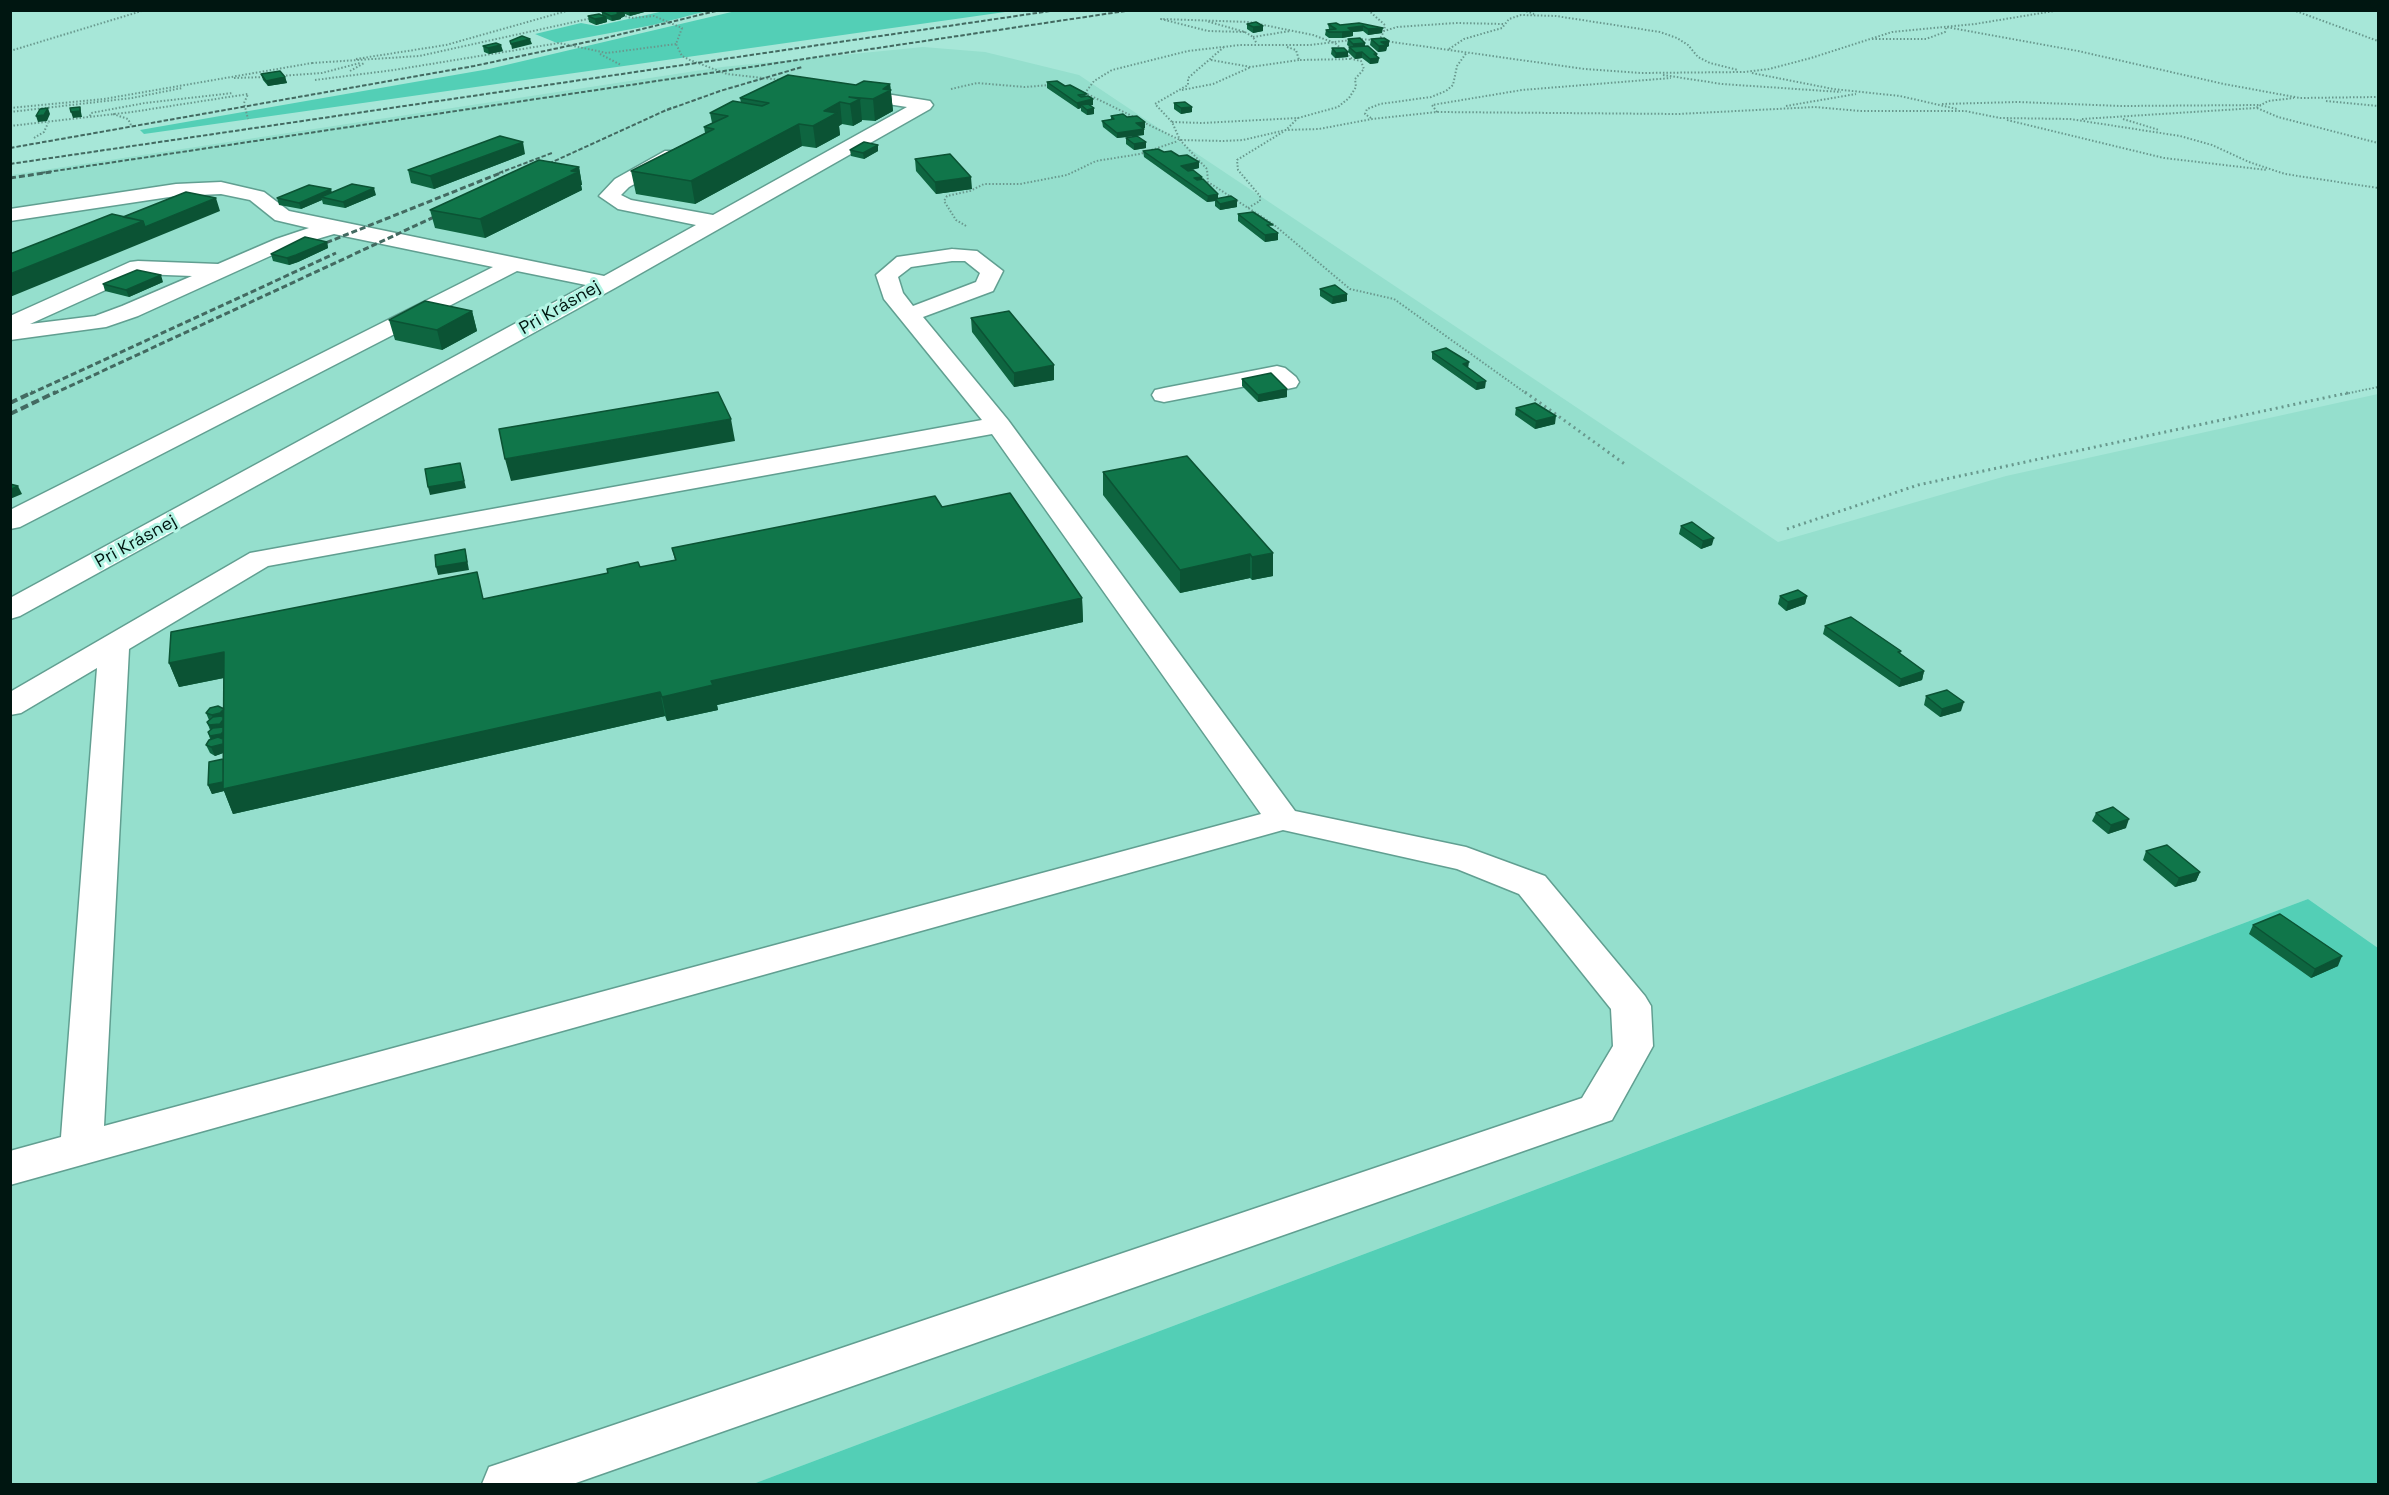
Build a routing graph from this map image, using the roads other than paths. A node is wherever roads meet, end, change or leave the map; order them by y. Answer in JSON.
{"nodes":[{"id":1,"x":824,"y":90,"type":"edge"},
{"id":2,"x":691,"y":145,"type":"edge"},
{"id":3,"x":10,"y":215,"type":"edge"},
{"id":4,"x":715,"y":222,"type":"junction"},
{"id":5,"x":333,"y":228,"type":"junction"},
{"id":6,"x":513,"y":265,"type":"junction"},
{"id":7,"x":222,"y":270,"type":"junction"},
{"id":8,"x":607,"y":283,"type":"junction"},
{"id":9,"x":909,"y":315,"type":"junction"},
{"id":10,"x":10,"y":324,"type":"edge"},
{"id":11,"x":10,"y":333,"type":"edge"},
{"id":12,"x":1287,"y":382,"type":"dead end"},
{"id":13,"x":1164,"y":395,"type":"dead end"},
{"id":14,"x":999,"y":425,"type":"junction"},
{"id":15,"x":10,"y":522,"type":"edge"},
{"id":16,"x":10,"y":610,"type":"edge"},
{"id":17,"x":114,"y":645,"type":"junction"},
{"id":18,"x":10,"y":706,"type":"edge"},
{"id":19,"x":1283,"y":819,"type":"junction"},
{"id":20,"x":81,"y":1149,"type":"junction"},
{"id":21,"x":10,"y":1168,"type":"edge"},
{"id":22,"x":507,"y":1485,"type":"edge"}],
"edges":[{"from":1,"to":4,"type":"lane"},
{"from":2,"to":4,"type":"lane"},
{"from":3,"to":5,"type":"lane","name":"Pri Krásnej"},
{"from":4,"to":8,"type":"lane"},
{"from":5,"to":6,"type":"lane","name":"Pri Krásnej"},
{"from":5,"to":7,"type":"lane"},
{"from":6,"to":8,"type":"lane","name":"Pri Krásnej"},
{"from":6,"to":15,"type":"lane"},
{"from":7,"to":10,"type":"lane"},
{"from":7,"to":11,"type":"lane"},
{"from":8,"to":16,"type":"lane","name":"Pri Krásnej"},
{"from":9,"to":9,"type":"lane"},
{"from":9,"to":14,"type":"lane"},
{"from":12,"to":13,"type":"lane"},
{"from":14,"to":17,"type":"lane"},
{"from":14,"to":19,"type":"lane"},
{"from":17,"to":18,"type":"lane"},
{"from":17,"to":20,"type":"lane"},
{"from":19,"to":20,"type":"lane"},
{"from":19,"to":22,"type":"lane"},
{"from":20,"to":21,"type":"lane"}]}
